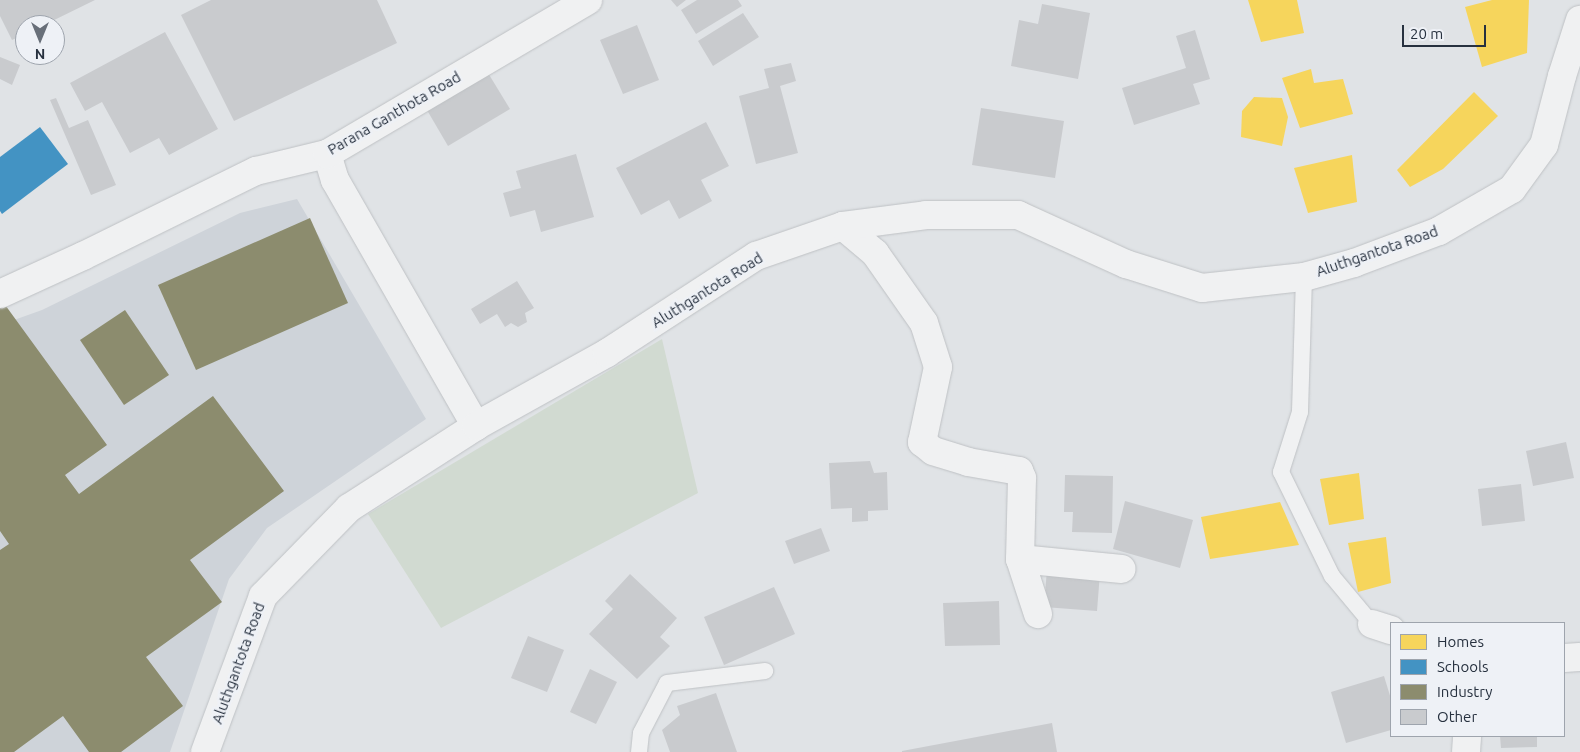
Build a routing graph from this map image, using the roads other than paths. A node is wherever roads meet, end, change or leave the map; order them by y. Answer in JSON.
{"nodes":[{"id":1,"x":588,"y":0,"type":"edge"},
{"id":2,"x":1580,"y":20,"type":"edge"},
{"id":3,"x":327,"y":154,"type":"junction"},
{"id":4,"x":843,"y":226,"type":"junction"},
{"id":5,"x":1304,"y":277,"type":"junction"},
{"id":6,"x":0,"y":294,"type":"edge"},
{"id":7,"x":476,"y":426,"type":"junction"},
{"id":8,"x":1020,"y":559,"type":"junction"},
{"id":9,"x":1122,"y":569,"type":"dead end"},
{"id":10,"x":1038,"y":614,"type":"dead end"},
{"id":11,"x":1381,"y":627,"type":"edge"},
{"id":12,"x":1580,"y":657,"type":"edge"},
{"id":13,"x":1565,"y":658,"type":"edge"},
{"id":14,"x":765,"y":671,"type":"dead end"},
{"id":15,"x":1467,"y":737,"type":"edge"},
{"id":16,"x":205,"y":752,"type":"edge"},
{"id":17,"x":638,"y":752,"type":"edge"},
{"id":18,"x":1466,"y":752,"type":"edge"}],
"edges":[{"from":1,"to":3,"type":"street","name":"Parana Ganthota Road"},
{"from":2,"to":5,"type":"street","name":"Aluthgantota Road"},
{"from":3,"to":6,"type":"street","name":"Parana Ganthota Road"},
{"from":3,"to":7,"type":"street"},
{"from":4,"to":5,"type":"street","name":"Aluthgantota Road"},
{"from":4,"to":7,"type":"street","name":"Aluthgantota Road"},
{"from":4,"to":8,"type":"street"},
{"from":5,"to":11,"type":"lane"},
{"from":7,"to":16,"type":"street","name":"Aluthgantota Road"},
{"from":8,"to":9,"type":"street"},
{"from":8,"to":10,"type":"street"},
{"from":12,"to":13,"type":"street"},
{"from":14,"to":17,"type":"lane"},
{"from":15,"to":18,"type":"street"}]}
